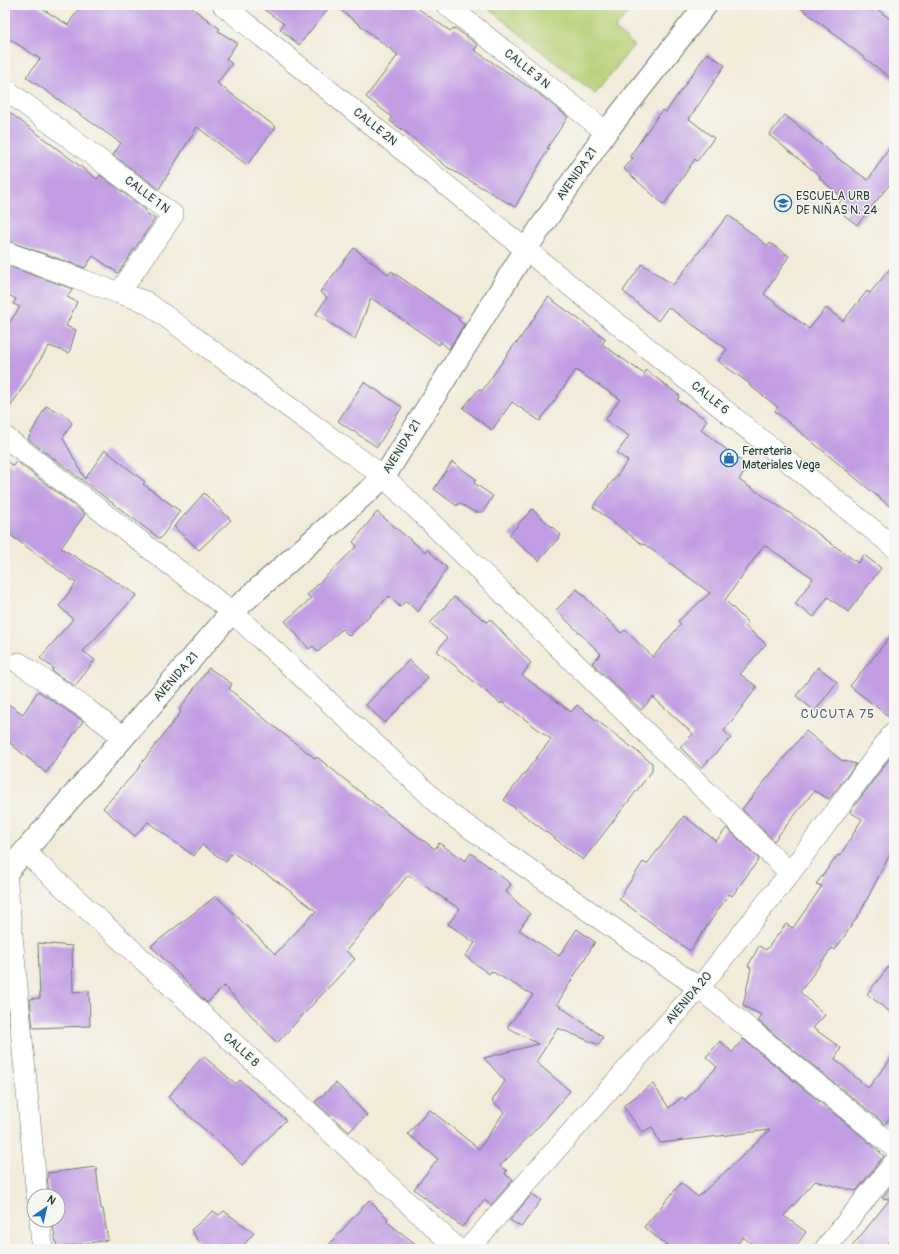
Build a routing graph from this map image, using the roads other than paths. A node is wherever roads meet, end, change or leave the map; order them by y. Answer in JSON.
{"nodes":[{"id":1,"x":223,"y":5,"type":"edge"},
{"id":2,"x":447,"y":5,"type":"edge"},
{"id":3,"x":706,"y":5,"type":"edge"},
{"id":4,"x":5,"y":89,"type":"edge"},
{"id":5,"x":606,"y":132,"type":"junction"},
{"id":6,"x":526,"y":249,"type":"junction"},
{"id":7,"x":5,"y":252,"type":"edge"},
{"id":8,"x":119,"y":293,"type":"junction"},
{"id":9,"x":5,"y":437,"type":"edge"},
{"id":10,"x":384,"y":477,"type":"junction"},
{"id":11,"x":894,"y":547,"type":"edge"},
{"id":12,"x":232,"y":612,"type":"junction"},
{"id":13,"x":19,"y":663,"type":"dead end"},
{"id":14,"x":894,"y":732,"type":"edge"},
{"id":15,"x":123,"y":737,"type":"junction"},
{"id":16,"x":24,"y":851,"type":"junction"},
{"id":17,"x":790,"y":873,"type":"junction"},
{"id":18,"x":5,"y":874,"type":"edge"},
{"id":19,"x":699,"y":988,"type":"junction"},
{"id":20,"x":894,"y":1147,"type":"edge"},
{"id":21,"x":894,"y":1163,"type":"edge"},
{"id":22,"x":36,"y":1188,"type":"edge"},
{"id":23,"x":41,"y":1228,"type":"edge"},
{"id":24,"x":42,"y":1249,"type":"edge"},
{"id":25,"x":458,"y":1249,"type":"edge"},
{"id":26,"x":468,"y":1249,"type":"edge"},
{"id":27,"x":825,"y":1249,"type":"edge"}],
"edges":[{"from":1,"to":6,"type":"street","name":"CALLE 2N"},
{"from":2,"to":5,"type":"street","name":"CALLE 3 N"},
{"from":3,"to":5,"type":"main road","name":"AVENIDA 21"},
{"from":4,"to":8,"type":"street","name":"CALLE 1 N"},
{"from":5,"to":6,"type":"main road","name":"AVENIDA 21"},
{"from":6,"to":10,"type":"main road","name":"AVENIDA 21"},
{"from":6,"to":11,"type":"street","name":"CALLE 6"},
{"from":7,"to":8,"type":"street"},
{"from":8,"to":10,"type":"street"},
{"from":9,"to":12,"type":"street"},
{"from":10,"to":12,"type":"main road","name":"AVENIDA 21"},
{"from":10,"to":17,"type":"street"},
{"from":12,"to":15,"type":"main road","name":"AVENIDA 21"},
{"from":12,"to":19,"type":"street"},
{"from":13,"to":15,"type":"street"},
{"from":14,"to":17,"type":"street","name":"AVENIDA 20"},
{"from":15,"to":16,"type":"main road","name":"AVENIDA 21"},
{"from":16,"to":18,"type":"main road","name":"AVENIDA 21"},
{"from":16,"to":25,"type":"street","name":"CALLE 8"},
{"from":17,"to":19,"type":"street","name":"AVENIDA 20"},
{"from":18,"to":22,"type":"street"},
{"from":19,"to":20,"type":"street"},
{"from":19,"to":26,"type":"street","name":"AVENIDA 20"},
{"from":21,"to":27,"type":"street"},
{"from":23,"to":24,"type":"street"}]}
